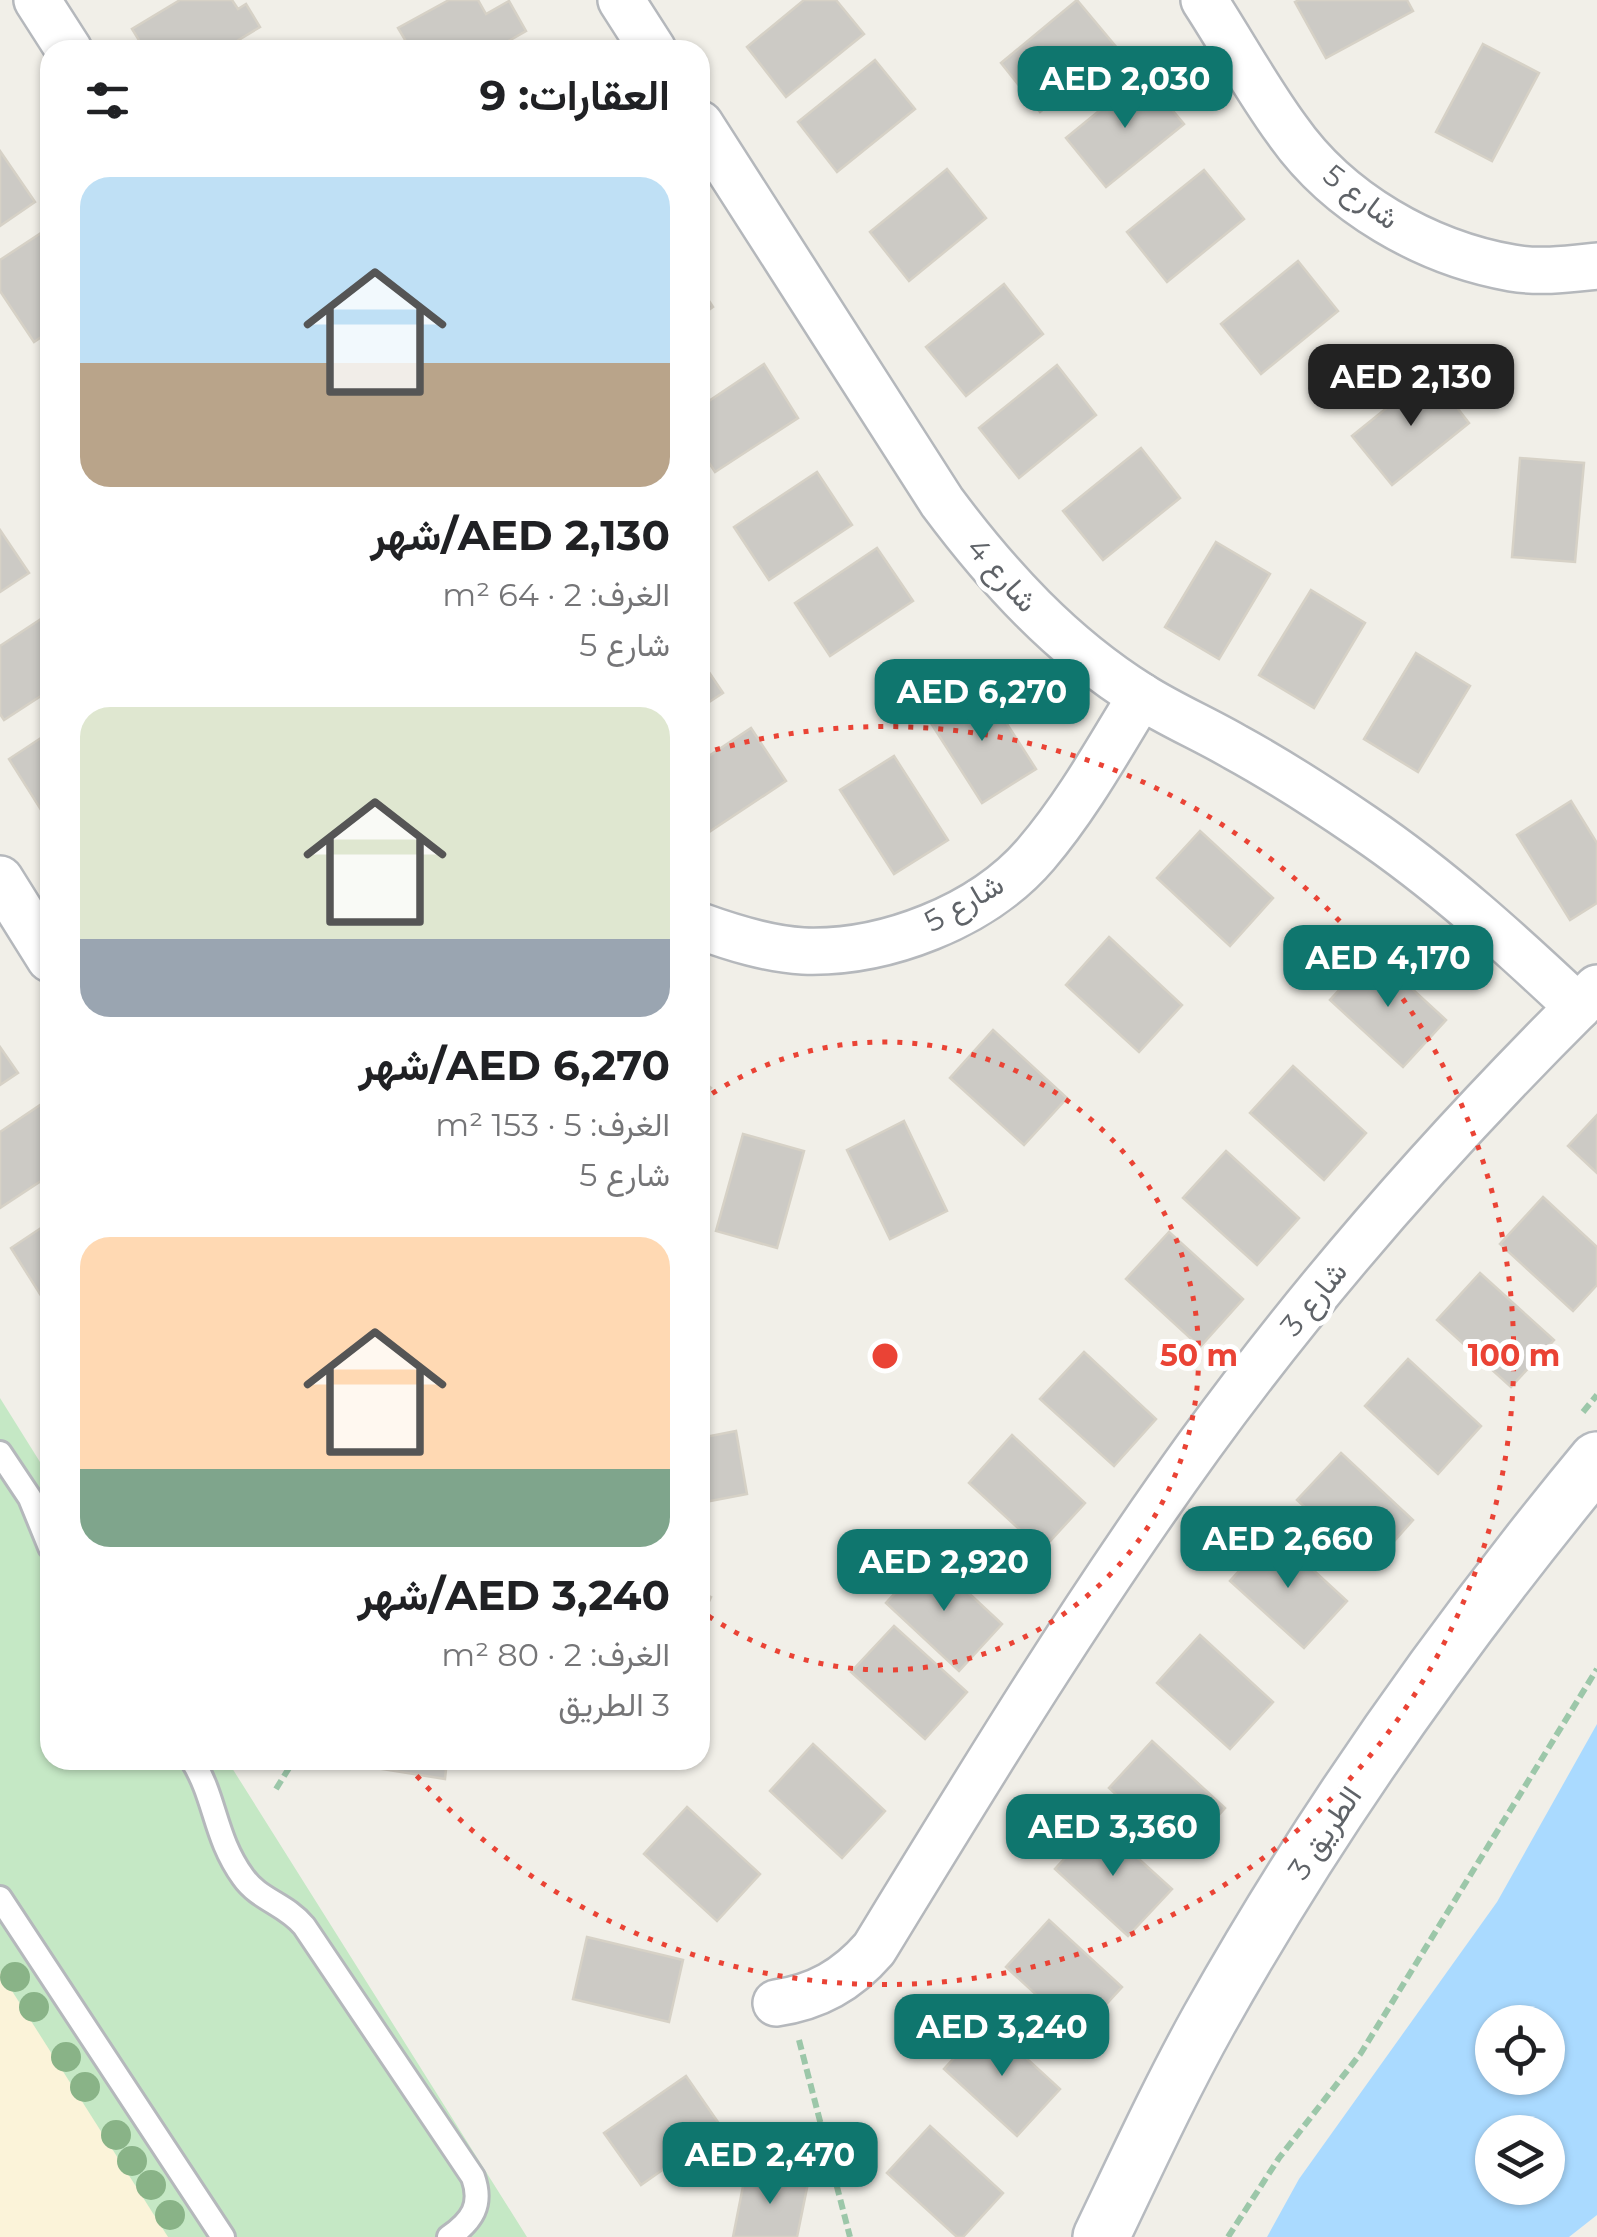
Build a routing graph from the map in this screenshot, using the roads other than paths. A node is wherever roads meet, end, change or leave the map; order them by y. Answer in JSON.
{"nodes":[{"id":1,"x":37,"y":0,"type":"edge"},
{"id":2,"x":621,"y":0,"type":"edge"},
{"id":3,"x":1204,"y":0,"type":"edge"},
{"id":4,"x":63,"y":40,"type":"edge"},
{"id":5,"x":647,"y":40,"type":"edge"},
{"id":6,"x":710,"y":140,"type":"edge"},
{"id":7,"x":1597,"y":266,"type":"edge"},
{"id":8,"x":1142,"y":696,"type":"junction"},
{"id":9,"x":0,"y":879,"type":"edge"},
{"id":10,"x":710,"y":930,"type":"edge"},
{"id":11,"x":40,"y":943,"type":"edge"},
{"id":12,"x":1588,"y":998,"type":"edge"},
{"id":13,"x":0,"y":1453,"type":"edge"},
{"id":14,"x":1597,"y":1460,"type":"edge"},
{"id":15,"x":40,"y":1522,"type":"edge"},
{"id":16,"x":197,"y":1770,"type":"edge"},
{"id":17,"x":0,"y":1898,"type":"edge"},
{"id":18,"x":783,"y":2002,"type":"road end"},
{"id":19,"x":224,"y":2237,"type":"edge"},
{"id":20,"x":449,"y":2237,"type":"edge"},
{"id":21,"x":1102,"y":2237,"type":"edge"}],
"edges":[{"from":1,"to":4,"type":"street"},
{"from":2,"to":5,"type":"street"},
{"from":3,"to":7,"type":"street","name":"شارع 5"},
{"from":6,"to":8,"type":"street","name":"شارع 4"},
{"from":8,"to":10,"type":"street","name":"شارع 5"},
{"from":8,"to":12,"type":"street","name":"شارع 4"},
{"from":9,"to":11,"type":"street"},
{"from":12,"to":18,"type":"street","name":"شارع 3"},
{"from":13,"to":15,"type":"lane"},
{"from":14,"to":21,"type":"street","name":"3 الطريق"},
{"from":16,"to":20,"type":"lane"},
{"from":17,"to":19,"type":"lane"}]}
